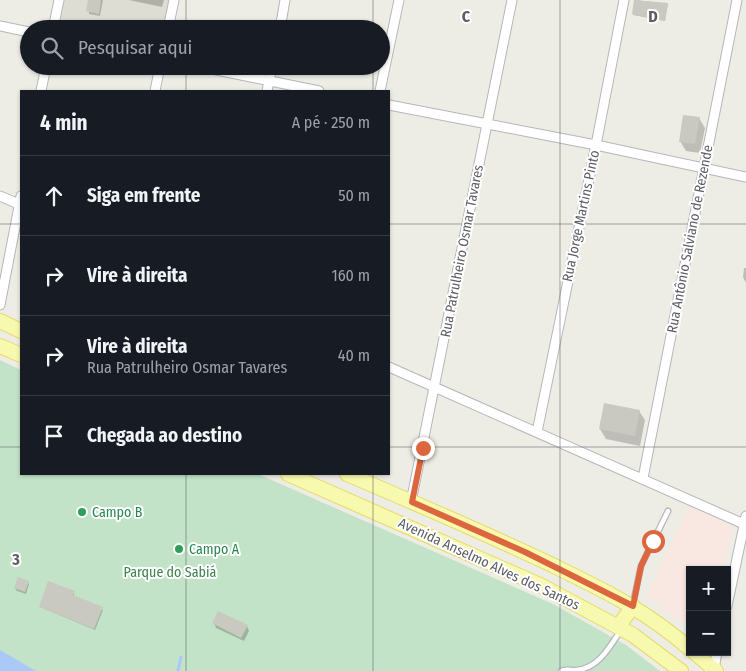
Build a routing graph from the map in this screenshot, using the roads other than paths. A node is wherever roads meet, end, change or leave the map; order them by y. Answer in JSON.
{"nodes":[{"id":1,"x":59,"y":0,"type":"edge"},
{"id":2,"x":174,"y":0,"type":"edge"},
{"id":3,"x":286,"y":0,"type":"edge"},
{"id":4,"x":399,"y":0,"type":"edge"},
{"id":5,"x":512,"y":0,"type":"edge"},
{"id":6,"x":624,"y":0,"type":"edge"},
{"id":7,"x":737,"y":0,"type":"edge"},
{"id":8,"x":55,"y":20,"type":"edge"},
{"id":9,"x":170,"y":20,"type":"edge"},
{"id":10,"x":282,"y":20,"type":"edge"},
{"id":11,"x":0,"y":26,"type":"edge"},
{"id":12,"x":20,"y":30,"type":"edge"},
{"id":13,"x":390,"y":43,"type":"edge"},
{"id":14,"x":44,"y":75,"type":"edge"},
{"id":15,"x":159,"y":75,"type":"edge"},
{"id":16,"x":240,"y":75,"type":"edge"},
{"id":17,"x":270,"y":75,"type":"edge"},
{"id":18,"x":383,"y":75,"type":"edge"},
{"id":19,"x":269,"y":81,"type":"junction"},
{"id":20,"x":41,"y":90,"type":"edge"},
{"id":21,"x":156,"y":90,"type":"edge"},
{"id":22,"x":267,"y":90,"type":"edge"},
{"id":23,"x":314,"y":90,"type":"edge"},
{"id":24,"x":380,"y":90,"type":"edge"},
{"id":25,"x":390,"y":105,"type":"edge"},
{"id":26,"x":488,"y":125,"type":"junction"},
{"id":27,"x":596,"y":145,"type":"junction"},
{"id":28,"x":704,"y":168,"type":"junction"},
{"id":29,"x":746,"y":177,"type":"edge"},
{"id":30,"x":0,"y":196,"type":"edge"},
{"id":31,"x":20,"y":202,"type":"edge"},
{"id":32,"x":20,"y":207,"type":"edge"},
{"id":33,"x":0,"y":305,"type":"edge"},
{"id":34,"x":0,"y":321,"type":"edge"},
{"id":35,"x":20,"y":331,"type":"edge"},
{"id":36,"x":0,"y":346,"type":"edge"},
{"id":37,"x":20,"y":355,"type":"edge"},
{"id":38,"x":390,"y":367,"type":"edge"},
{"id":39,"x":435,"y":388,"type":"junction"},
{"id":40,"x":537,"y":432,"type":"junction"},
{"id":41,"x":290,"y":475,"type":"edge"},
{"id":42,"x":349,"y":475,"type":"edge"},
{"id":43,"x":643,"y":478,"type":"junction"},
{"id":44,"x":412,"y":502,"type":"junction"},
{"id":45,"x":668,"y":511,"type":"dead end"},
{"id":46,"x":745,"y":522,"type":"edge"},
{"id":47,"x":731,"y":587,"type":"edge"},
{"id":48,"x":633,"y":606,"type":"junction"},
{"id":49,"x":620,"y":628,"type":"junction"},
{"id":50,"x":686,"y":646,"type":"edge"},
{"id":51,"x":699,"y":656,"type":"edge"},
{"id":52,"x":717,"y":656,"type":"edge"},
{"id":53,"x":715,"y":670,"type":"edge"},
{"id":54,"x":562,"y":671,"type":"edge"},
{"id":55,"x":681,"y":671,"type":"edge"}],
"edges":[{"from":1,"to":8,"type":"street"},
{"from":2,"to":9,"type":"street"},
{"from":3,"to":10,"type":"street"},
{"from":4,"to":13,"type":"street"},
{"from":5,"to":26,"type":"street","name":"Rua Patrulheiro Osmar Tavares"},
{"from":6,"to":27,"type":"street","name":"Rua Jorge Martins Pinto"},
{"from":7,"to":28,"type":"street","name":"Rua Antônio Salviano de Rezende"},
{"from":11,"to":12,"type":"street"},
{"from":14,"to":20,"type":"street"},
{"from":15,"to":21,"type":"street"},
{"from":16,"to":19,"type":"street"},
{"from":17,"to":19,"type":"street"},
{"from":18,"to":24,"type":"street"},
{"from":19,"to":22,"type":"street"},
{"from":19,"to":23,"type":"street"},
{"from":25,"to":26,"type":"street"},
{"from":26,"to":27,"type":"street"},
{"from":26,"to":39,"type":"street","name":"Rua Patrulheiro Osmar Tavares"},
{"from":27,"to":28,"type":"street"},
{"from":27,"to":40,"type":"street","name":"Rua Jorge Martins Pinto"},
{"from":28,"to":29,"type":"street"},
{"from":28,"to":43,"type":"street","name":"Rua Antônio Salviano de Rezende"},
{"from":30,"to":31,"type":"street"},
{"from":32,"to":33,"type":"street"},
{"from":34,"to":35,"type":"main road"},
{"from":36,"to":37,"type":"main road"},
{"from":38,"to":39,"type":"street"},
{"from":39,"to":40,"type":"street"},
{"from":39,"to":44,"type":"street","name":"Rua Patrulheiro Osmar Tavares"},
{"from":40,"to":43,"type":"street"},
{"from":41,"to":49,"type":"main road","name":"Avenida Anselmo Alves dos Santos"},
{"from":42,"to":44,"type":"main road","name":"Avenida Anselmo Alves dos Santos"},
{"from":43,"to":46,"type":"street"},
{"from":44,"to":48,"type":"main road","name":"Avenida Anselmo Alves dos Santos"},
{"from":45,"to":48,"type":"lane"},
{"from":46,"to":47,"type":"street"},
{"from":48,"to":49,"type":"main road"},
{"from":48,"to":50,"type":"main road","name":"Avenida Anselmo Alves dos Santos"},
{"from":49,"to":54,"type":"lane"},
{"from":49,"to":55,"type":"main road","name":"Avenida Anselmo Alves dos Santos"},
{"from":51,"to":53,"type":"main road"},
{"from":52,"to":53,"type":"street"}]}
